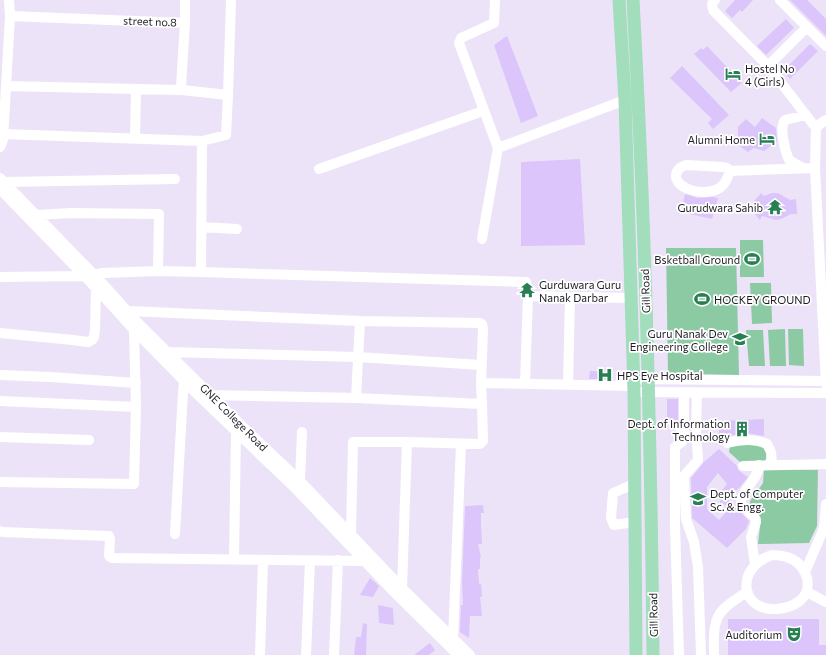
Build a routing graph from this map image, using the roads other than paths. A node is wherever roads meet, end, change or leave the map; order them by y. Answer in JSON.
{"nodes":[{"id":1,"x":9,"y":0,"type":"edge"},
{"id":2,"x":185,"y":0,"type":"edge"},
{"id":3,"x":231,"y":0,"type":"edge"},
{"id":4,"x":495,"y":0,"type":"edge"},
{"id":5,"x":619,"y":0,"type":"edge"},
{"id":6,"x":633,"y":0,"type":"edge"},
{"id":7,"x":715,"y":0,"type":"edge"},
{"id":8,"x":780,"y":0,"type":"edge"},
{"id":9,"x":10,"y":16,"type":"junction"},
{"id":10,"x":184,"y":23,"type":"junction"},
{"id":11,"x":807,"y":27,"type":"junction"},
{"id":12,"x":4,"y":29,"type":"edge"},
{"id":13,"x":826,"y":46,"type":"edge"},
{"id":14,"x":768,"y":66,"type":"junction"},
{"id":15,"x":4,"y":81,"type":"edge"},
{"id":16,"x":136,"y":89,"type":"junction"},
{"id":17,"x":182,"y":90,"type":"junction"},
{"id":18,"x":228,"y":95,"type":"junction"},
{"id":19,"x":625,"y":100,"type":"junction"},
{"id":20,"x":483,"y":111,"type":"junction"},
{"id":21,"x":806,"y":115,"type":"junction"},
{"id":22,"x":826,"y":120,"type":"edge"},
{"id":23,"x":816,"y":128,"type":"junction"},
{"id":24,"x":3,"y":134,"type":"junction"},
{"id":25,"x":135,"y":138,"type":"junction"},
{"id":26,"x":202,"y":141,"type":"junction"},
{"id":27,"x":0,"y":147,"type":"edge"},
{"id":28,"x":498,"y":148,"type":"junction"},
{"id":29,"x":810,"y":168,"type":"junction"},
{"id":30,"x":319,"y":169,"type":"dead end"},
{"id":31,"x":730,"y":171,"type":"junction"},
{"id":32,"x":175,"y":179,"type":"dead end"},
{"id":33,"x":1,"y":183,"type":"edge"},
{"id":34,"x":36,"y":215,"type":"junction"},
{"id":35,"x":201,"y":227,"type":"junction"},
{"id":36,"x":237,"y":229,"type":"dead end"},
{"id":37,"x":482,"y":239,"type":"dead end"},
{"id":38,"x":158,"y":271,"type":"junction"},
{"id":39,"x":201,"y":272,"type":"junction"},
{"id":40,"x":89,"y":275,"type":"junction"},
{"id":41,"x":0,"y":277,"type":"edge"},
{"id":42,"x":96,"y":288,"type":"junction"},
{"id":43,"x":528,"y":296,"type":"junction"},
{"id":44,"x":570,"y":297,"type":"junction"},
{"id":45,"x":631,"y":298,"type":"junction"},
{"id":46,"x":125,"y":314,"type":"junction"},
{"id":47,"x":360,"y":321,"type":"junction"},
{"id":48,"x":134,"y":330,"type":"junction"},
{"id":49,"x":0,"y":333,"type":"edge"},
{"id":50,"x":825,"y":334,"type":"edge"},
{"id":51,"x":168,"y":352,"type":"junction"},
{"id":52,"x":358,"y":357,"type":"junction"},
{"id":53,"x":481,"y":365,"type":"junction"},
{"id":54,"x":0,"y":375,"type":"edge"},
{"id":55,"x":187,"y":377,"type":"junction"},
{"id":56,"x":649,"y":379,"type":"junction"},
{"id":57,"x":826,"y":381,"type":"edge"},
{"id":58,"x":136,"y":383,"type":"junction"},
{"id":59,"x":481,"y":384,"type":"junction"},
{"id":60,"x":525,"y":384,"type":"junction"},
{"id":61,"x":826,"y":384,"type":"edge"},
{"id":62,"x":568,"y":385,"type":"junction"},
{"id":63,"x":634,"y":386,"type":"junction"},
{"id":64,"x":649,"y":392,"type":"junction"},
{"id":65,"x":684,"y":392,"type":"junction"},
{"id":66,"x":697,"y":392,"type":"junction"},
{"id":67,"x":826,"y":393,"type":"edge"},
{"id":68,"x":212,"y":395,"type":"junction"},
{"id":69,"x":356,"y":398,"type":"junction"},
{"id":70,"x":0,"y":401,"type":"edge"},
{"id":71,"x":482,"y":404,"type":"junction"},
{"id":72,"x":136,"y":407,"type":"junction"},
{"id":73,"x":236,"y":431,"type":"junction"},
{"id":74,"x":302,"y":432,"type":"dead end"},
{"id":75,"x":0,"y":437,"type":"edge"},
{"id":76,"x":89,"y":440,"type":"dead end"},
{"id":77,"x":407,"y":442,"type":"junction"},
{"id":78,"x":727,"y":443,"type":"dead end"},
{"id":79,"x":461,"y":444,"type":"junction"},
{"id":80,"x":826,"y":464,"type":"edge"},
{"id":81,"x":759,"y":465,"type":"junction"},
{"id":82,"x":772,"y":465,"type":"junction"},
{"id":83,"x":743,"y":466,"type":"dead end"},
{"id":84,"x":300,"y":480,"type":"junction"},
{"id":85,"x":0,"y":482,"type":"edge"},
{"id":86,"x":634,"y":484,"type":"junction"},
{"id":87,"x":826,"y":504,"type":"edge"},
{"id":88,"x":634,"y":522,"type":"junction"},
{"id":89,"x":0,"y":531,"type":"edge"},
{"id":90,"x":175,"y":534,"type":"dead end"},
{"id":91,"x":351,"y":534,"type":"junction"},
{"id":92,"x":234,"y":558,"type":"junction"},
{"id":93,"x":263,"y":560,"type":"junction"},
{"id":94,"x":338,"y":560,"type":"junction"},
{"id":95,"x":310,"y":561,"type":"junction"},
{"id":96,"x":367,"y":561,"type":"junction"},
{"id":97,"x":755,"y":564,"type":"junction"},
{"id":98,"x":805,"y":572,"type":"junction"},
{"id":99,"x":402,"y":588,"type":"junction"},
{"id":100,"x":747,"y":592,"type":"junction"},
{"id":101,"x":807,"y":592,"type":"junction"},
{"id":102,"x":826,"y":602,"type":"edge"},
{"id":103,"x":453,"y":639,"type":"junction"},
{"id":104,"x":260,"y":655,"type":"edge"},
{"id":105,"x":306,"y":655,"type":"edge"},
{"id":106,"x":334,"y":655,"type":"edge"},
{"id":107,"x":458,"y":655,"type":"edge"},
{"id":108,"x":470,"y":655,"type":"edge"},
{"id":109,"x":636,"y":655,"type":"edge"},
{"id":110,"x":653,"y":655,"type":"edge"},
{"id":111,"x":679,"y":655,"type":"edge"},
{"id":112,"x":701,"y":655,"type":"edge"},
{"id":113,"x":714,"y":655,"type":"edge"}],
"edges":[{"from":1,"to":9,"type":"street"},
{"from":2,"to":10,"type":"street"},
{"from":3,"to":18,"type":"street"},
{"from":4,"to":20,"type":"street"},
{"from":5,"to":19,"type":"main road","name":"Gill Road"},
{"from":6,"to":56,"type":"main road","name":"Gill Road"},
{"from":7,"to":14,"type":"street"},
{"from":8,"to":11,"type":"street"},
{"from":9,"to":10,"type":"street","name":"street no.8"},
{"from":9,"to":12,"type":"street"},
{"from":10,"to":17,"type":"street","name":"street no.8"},
{"from":11,"to":13,"type":"street"},
{"from":11,"to":14,"type":"street"},
{"from":12,"to":15,"type":"street"},
{"from":14,"to":21,"type":"street"},
{"from":15,"to":16,"type":"street"},
{"from":15,"to":24,"type":"street"},
{"from":16,"to":17,"type":"street"},
{"from":16,"to":25,"type":"street"},
{"from":17,"to":18,"type":"street"},
{"from":18,"to":26,"type":"street"},
{"from":19,"to":28,"type":"street"},
{"from":19,"to":45,"type":"main road","name":"Gill Road"},
{"from":20,"to":28,"type":"street"},
{"from":20,"to":30,"type":"street"},
{"from":21,"to":23,"type":"street"},
{"from":21,"to":29,"type":"street"},
{"from":22,"to":23,"type":"street"},
{"from":23,"to":29,"type":"street"},
{"from":24,"to":25,"type":"street"},
{"from":24,"to":27,"type":"street"},
{"from":25,"to":26,"type":"street"},
{"from":26,"to":35,"type":"street"},
{"from":28,"to":37,"type":"street"},
{"from":29,"to":31,"type":"street"},
{"from":29,"to":50,"type":"street"},
{"from":31,"to":31,"type":"street"},
{"from":32,"to":33,"type":"street"},
{"from":33,"to":34,"type":"street","name":"GNE College Road"},
{"from":33,"to":40,"type":"street","name":"GNE College Road"},
{"from":34,"to":38,"type":"street"},
{"from":34,"to":40,"type":"street","name":"GNE College Road"},
{"from":35,"to":36,"type":"street"},
{"from":35,"to":39,"type":"street"},
{"from":38,"to":39,"type":"street"},
{"from":38,"to":40,"type":"street"},
{"from":39,"to":43,"type":"street"},
{"from":40,"to":41,"type":"street"},
{"from":40,"to":42,"type":"street","name":"GNE College Road"},
{"from":40,"to":46,"type":"street","name":"GNE College Road"},
{"from":42,"to":46,"type":"street","name":"GNE College Road"},
{"from":42,"to":49,"type":"street"},
{"from":43,"to":44,"type":"street"},
{"from":43,"to":60,"type":"street"},
{"from":44,"to":45,"type":"street"},
{"from":44,"to":62,"type":"street"},
{"from":45,"to":63,"type":"main road","name":"Gill Road"},
{"from":46,"to":47,"type":"street"},
{"from":46,"to":48,"type":"street","name":"GNE College Road"},
{"from":46,"to":51,"type":"street","name":"GNE College Road"},
{"from":47,"to":52,"type":"street"},
{"from":47,"to":53,"type":"street"},
{"from":48,"to":55,"type":"street","name":"GNE College Road"},
{"from":48,"to":58,"type":"street"},
{"from":50,"to":57,"type":"street"},
{"from":51,"to":52,"type":"street"},
{"from":51,"to":55,"type":"street","name":"GNE College Road"},
{"from":52,"to":53,"type":"street"},
{"from":52,"to":69,"type":"street"},
{"from":53,"to":59,"type":"street"},
{"from":54,"to":58,"type":"street"},
{"from":55,"to":68,"type":"street","name":"GNE College Road"},
{"from":55,"to":73,"type":"street","name":"GNE College Road"},
{"from":55,"to":90,"type":"street"},
{"from":56,"to":57,"type":"street"},
{"from":56,"to":63,"type":"street"},
{"from":56,"to":64,"type":"main road","name":"Gill Road"},
{"from":57,"to":61,"type":"street"},
{"from":58,"to":72,"type":"street"},
{"from":59,"to":60,"type":"street"},
{"from":59,"to":71,"type":"street"},
{"from":60,"to":62,"type":"street"},
{"from":62,"to":63,"type":"street"},
{"from":63,"to":64,"type":"street"},
{"from":63,"to":86,"type":"main road","name":"Gill Road"},
{"from":64,"to":65,"type":"street"},
{"from":64,"to":110,"type":"main road","name":"Gill Road"},
{"from":65,"to":66,"type":"street"},
{"from":65,"to":111,"type":"street"},
{"from":66,"to":67,"type":"street"},
{"from":66,"to":112,"type":"street"},
{"from":68,"to":69,"type":"street"},
{"from":68,"to":84,"type":"street","name":"GNE College Road"},
{"from":69,"to":71,"type":"street"},
{"from":70,"to":72,"type":"street"},
{"from":71,"to":79,"type":"street"},
{"from":72,"to":85,"type":"street"},
{"from":73,"to":92,"type":"street"},
{"from":73,"to":96,"type":"street","name":"GNE College Road"},
{"from":74,"to":84,"type":"street"},
{"from":75,"to":76,"type":"street"},
{"from":77,"to":79,"type":"street"},
{"from":77,"to":91,"type":"street"},
{"from":77,"to":99,"type":"street"},
{"from":78,"to":82,"type":"street"},
{"from":79,"to":103,"type":"street"},
{"from":80,"to":82,"type":"street"},
{"from":81,"to":82,"type":"street"},
{"from":81,"to":83,"type":"street"},
{"from":81,"to":97,"type":"street"},
{"from":84,"to":91,"type":"street","name":"GNE College Road"},
{"from":86,"to":88,"type":"main road","name":"Gill Road"},
{"from":86,"to":88,"type":"street"},
{"from":87,"to":98,"type":"street"},
{"from":88,"to":109,"type":"main road","name":"Gill Road"},
{"from":89,"to":92,"type":"street"},
{"from":91,"to":99,"type":"street","name":"GNE College Road"},
{"from":92,"to":93,"type":"street"},
{"from":93,"to":95,"type":"street"},
{"from":93,"to":104,"type":"street"},
{"from":94,"to":95,"type":"street"},
{"from":94,"to":96,"type":"street"},
{"from":94,"to":106,"type":"street"},
{"from":95,"to":105,"type":"street"},
{"from":96,"to":107,"type":"street","name":"GNE College Road"},
{"from":97,"to":98,"type":"street"},
{"from":97,"to":100,"type":"street"},
{"from":98,"to":101,"type":"street"},
{"from":99,"to":103,"type":"street","name":"GNE College Road"},
{"from":100,"to":101,"type":"street"},
{"from":100,"to":113,"type":"street"},
{"from":101,"to":102,"type":"street"},
{"from":103,"to":108,"type":"street","name":"GNE College Road"}]}
